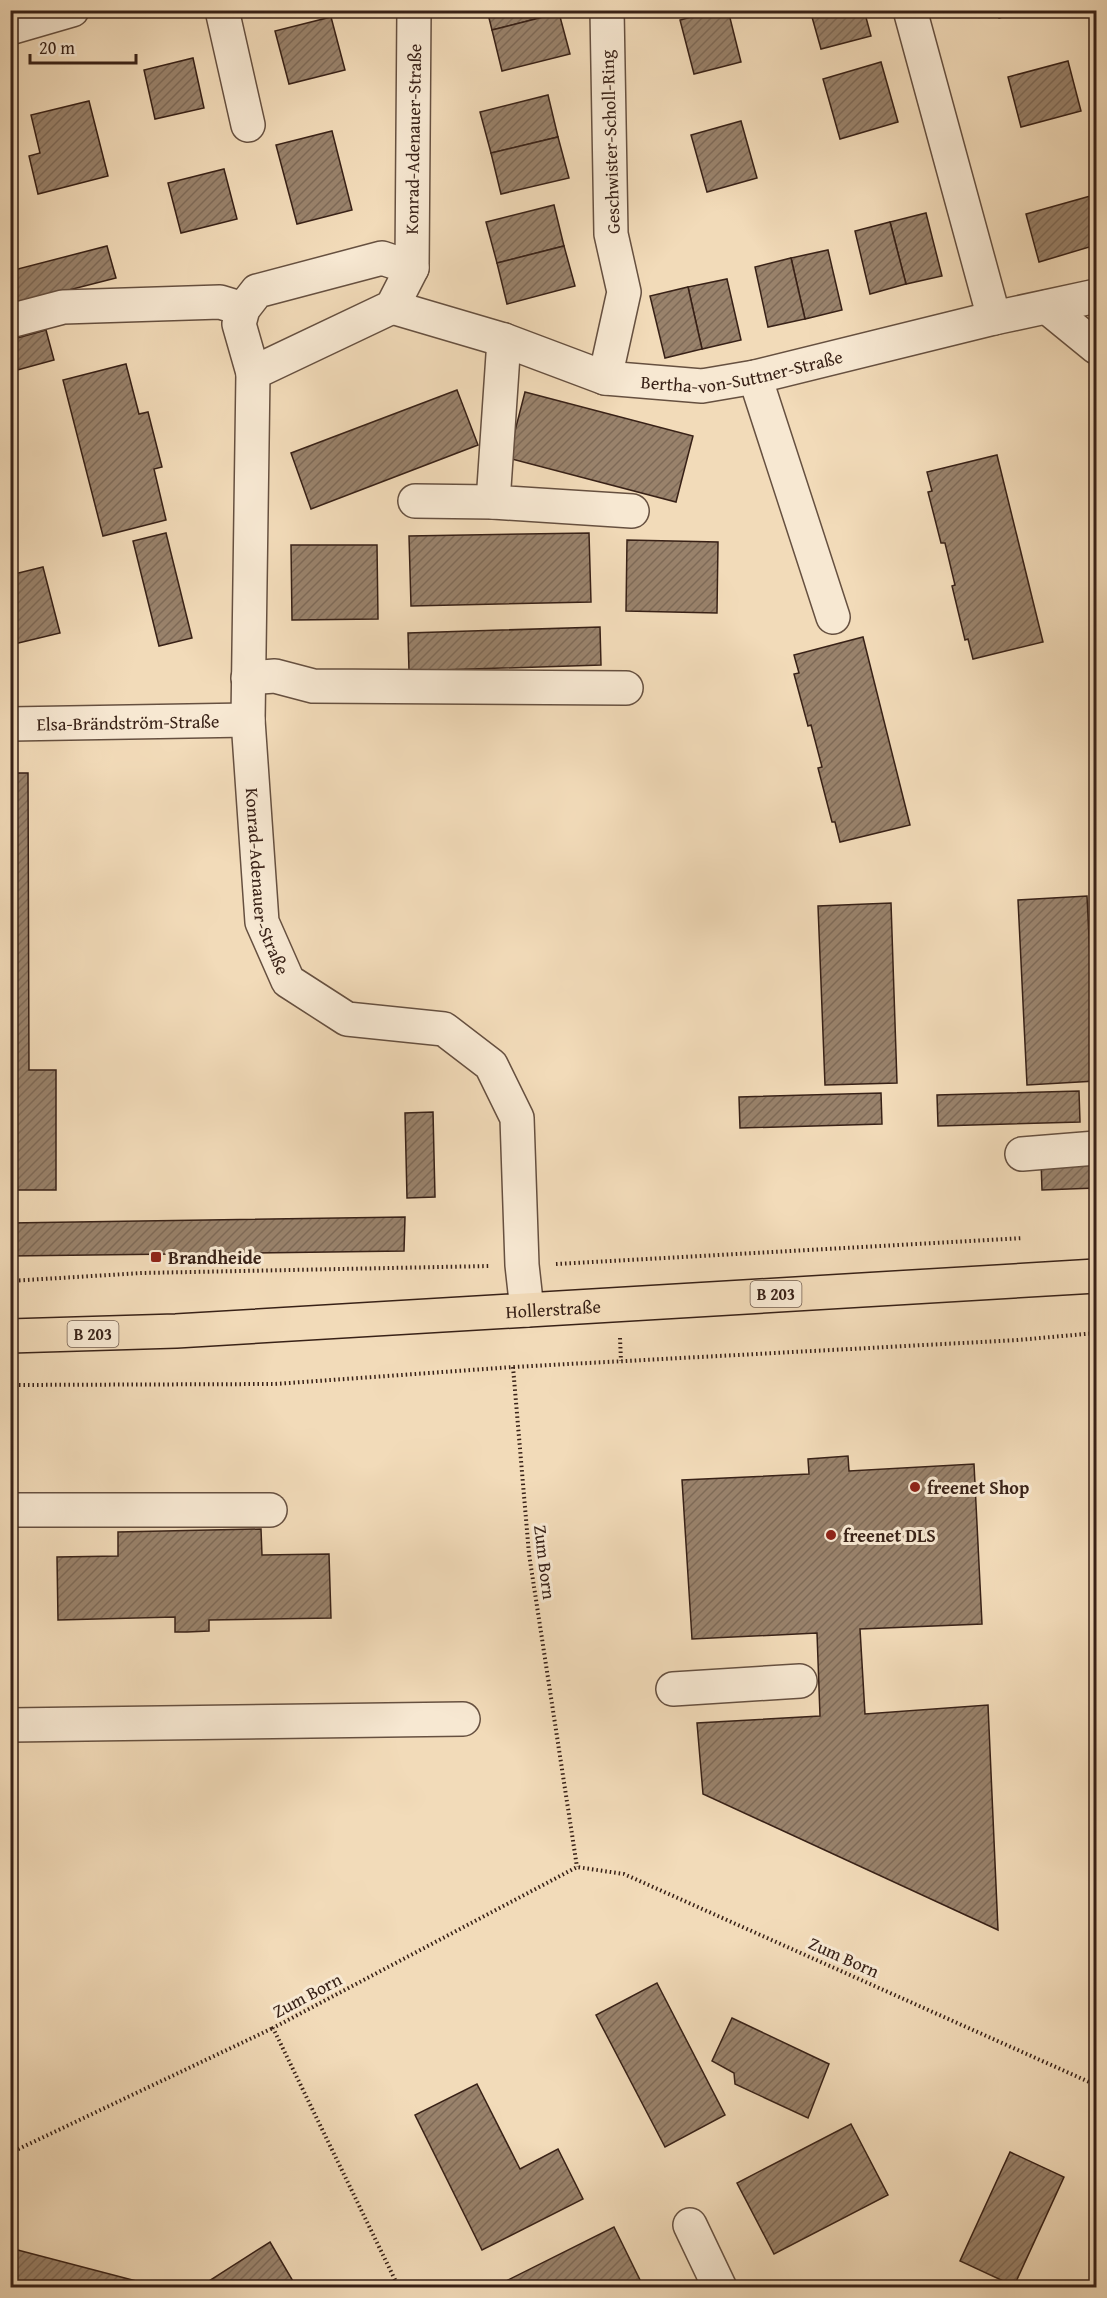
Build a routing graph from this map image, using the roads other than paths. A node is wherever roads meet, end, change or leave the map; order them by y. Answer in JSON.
{"nodes":[{"id":1,"x":72,"y":10,"type":"edge"},
{"id":2,"x":222,"y":10,"type":"edge"},
{"id":3,"x":414,"y":10,"type":"edge"},
{"id":4,"x":607,"y":10,"type":"edge"},
{"id":5,"x":910,"y":10,"type":"edge"},
{"id":6,"x":10,"y":28,"type":"edge"},
{"id":7,"x":248,"y":125,"type":"dead end"},
{"id":8,"x":412,"y":268,"type":"junction"},
{"id":9,"x":1096,"y":296,"type":"edge"},
{"id":10,"x":1047,"y":306,"type":"junction"},
{"id":11,"x":392,"y":307,"type":"junction"},
{"id":12,"x":243,"y":309,"type":"junction"},
{"id":13,"x":994,"y":318,"type":"junction"},
{"id":14,"x":10,"y":321,"type":"edge"},
{"id":15,"x":504,"y":340,"type":"junction"},
{"id":16,"x":1096,"y":347,"type":"edge"},
{"id":17,"x":253,"y":373,"type":"junction"},
{"id":18,"x":754,"y":377,"type":"junction"},
{"id":19,"x":605,"y":378,"type":"junction"},
{"id":20,"x":415,"y":501,"type":"dead end"},
{"id":21,"x":493,"y":502,"type":"junction"},
{"id":22,"x":632,"y":511,"type":"dead end"},
{"id":23,"x":833,"y":617,"type":"dead end"},
{"id":24,"x":248,"y":678,"type":"junction"},
{"id":25,"x":626,"y":688,"type":"dead end"},
{"id":26,"x":248,"y":720,"type":"junction"},
{"id":27,"x":10,"y":724,"type":"edge"},
{"id":28,"x":1096,"y":1148,"type":"edge"},
{"id":29,"x":1022,"y":1154,"type":"dead end"},
{"id":30,"x":1096,"y":1276,"type":"edge"},
{"id":31,"x":527,"y":1310,"type":"junction"},
{"id":32,"x":10,"y":1336,"type":"edge"},
{"id":33,"x":10,"y":1510,"type":"edge"},
{"id":34,"x":270,"y":1510,"type":"dead end"},
{"id":35,"x":800,"y":1681,"type":"dead end"},
{"id":36,"x":673,"y":1689,"type":"dead end"},
{"id":37,"x":463,"y":1719,"type":"dead end"},
{"id":38,"x":10,"y":1725,"type":"edge"},
{"id":39,"x":690,"y":2225,"type":"dead end"},
{"id":40,"x":720,"y":2288,"type":"edge"}],
"edges":[{"from":1,"to":6,"type":"street"},
{"from":2,"to":7,"type":"street"},
{"from":3,"to":8,"type":"street","name":"Konrad-Adenauer-Straße"},
{"from":4,"to":19,"type":"street","name":"Geschwister-Scholl-Ring"},
{"from":5,"to":13,"type":"street"},
{"from":8,"to":11,"type":"street","name":"Konrad-Adenauer-Straße"},
{"from":8,"to":12,"type":"street"},
{"from":9,"to":10,"type":"street","name":"Bertha-von-Suttner-Straße"},
{"from":10,"to":13,"type":"street","name":"Bertha-von-Suttner-Straße"},
{"from":10,"to":16,"type":"street"},
{"from":11,"to":15,"type":"street","name":"Bertha-von-Suttner-Straße"},
{"from":11,"to":17,"type":"street"},
{"from":12,"to":14,"type":"street"},
{"from":12,"to":17,"type":"street","name":"Konrad-Adenauer-Straße"},
{"from":13,"to":18,"type":"street","name":"Bertha-von-Suttner-Straße"},
{"from":15,"to":19,"type":"street","name":"Bertha-von-Suttner-Straße"},
{"from":15,"to":21,"type":"street"},
{"from":17,"to":24,"type":"street","name":"Konrad-Adenauer-Straße"},
{"from":18,"to":19,"type":"street","name":"Bertha-von-Suttner-Straße"},
{"from":18,"to":23,"type":"street"},
{"from":20,"to":21,"type":"street"},
{"from":21,"to":22,"type":"street"},
{"from":24,"to":25,"type":"street"},
{"from":24,"to":26,"type":"street","name":"Konrad-Adenauer-Straße"},
{"from":26,"to":27,"type":"street","name":"Elsa-Brändström-Straße"},
{"from":26,"to":31,"type":"street","name":"Konrad-Adenauer-Straße"},
{"from":28,"to":29,"type":"street"},
{"from":30,"to":31,"type":"main road","name":"Hollerstraße","number":"B 203"},
{"from":31,"to":32,"type":"main road","name":"Hollerstraße","number":"B 203"},
{"from":33,"to":34,"type":"street"},
{"from":35,"to":36,"type":"street"},
{"from":37,"to":38,"type":"street"},
{"from":39,"to":40,"type":"street"}]}
